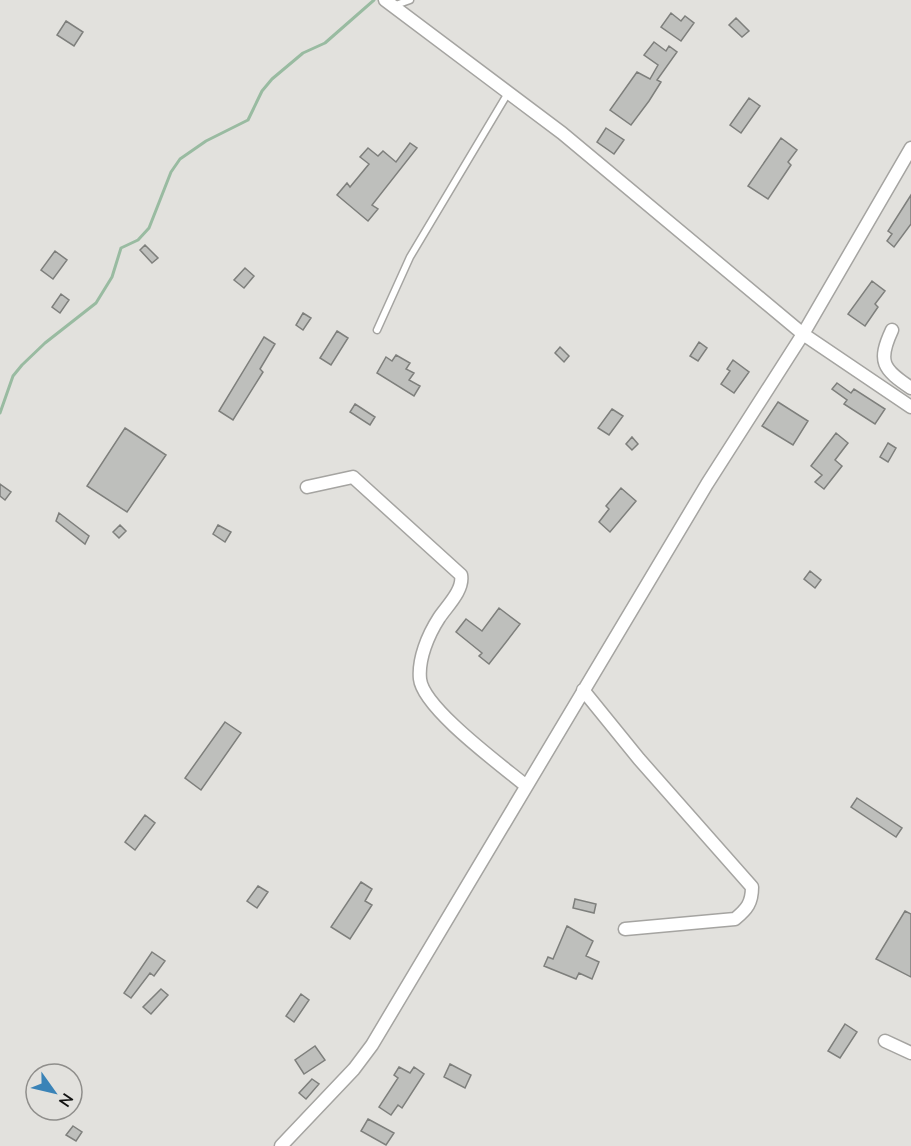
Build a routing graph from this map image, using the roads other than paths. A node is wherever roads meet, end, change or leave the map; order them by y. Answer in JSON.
{"nodes":[{"id":1,"x":410,"y":0,"type":"edge"},
{"id":2,"x":389,"y":3,"type":"edge"},
{"id":3,"x":508,"y":93,"type":"junction"},
{"id":4,"x":911,"y":148,"type":"edge"},
{"id":5,"x":377,"y":330,"type":"dead end"},
{"id":6,"x":892,"y":330,"type":"dead end"},
{"id":7,"x":803,"y":334,"type":"junction"},
{"id":8,"x":911,"y":388,"type":"edge"},
{"id":9,"x":911,"y":407,"type":"edge"},
{"id":10,"x":308,"y":487,"type":"dead end"},
{"id":11,"x":583,"y":690,"type":"junction"},
{"id":12,"x":525,"y":785,"type":"junction"},
{"id":13,"x":625,"y":929,"type":"dead end"},
{"id":14,"x":885,"y":1041,"type":"dead end"},
{"id":15,"x":911,"y":1053,"type":"edge"},
{"id":16,"x":281,"y":1146,"type":"edge"}],
"edges":[{"from":1,"to":2,"type":"lane"},
{"from":2,"to":3,"type":"street"},
{"from":3,"to":5,"type":"lane"},
{"from":3,"to":7,"type":"street"},
{"from":4,"to":7,"type":"street"},
{"from":6,"to":8,"type":"street"},
{"from":7,"to":9,"type":"street"},
{"from":7,"to":11,"type":"street"},
{"from":10,"to":12,"type":"street"},
{"from":11,"to":12,"type":"street"},
{"from":11,"to":13,"type":"street"},
{"from":12,"to":16,"type":"street"},
{"from":14,"to":15,"type":"street"}]}
